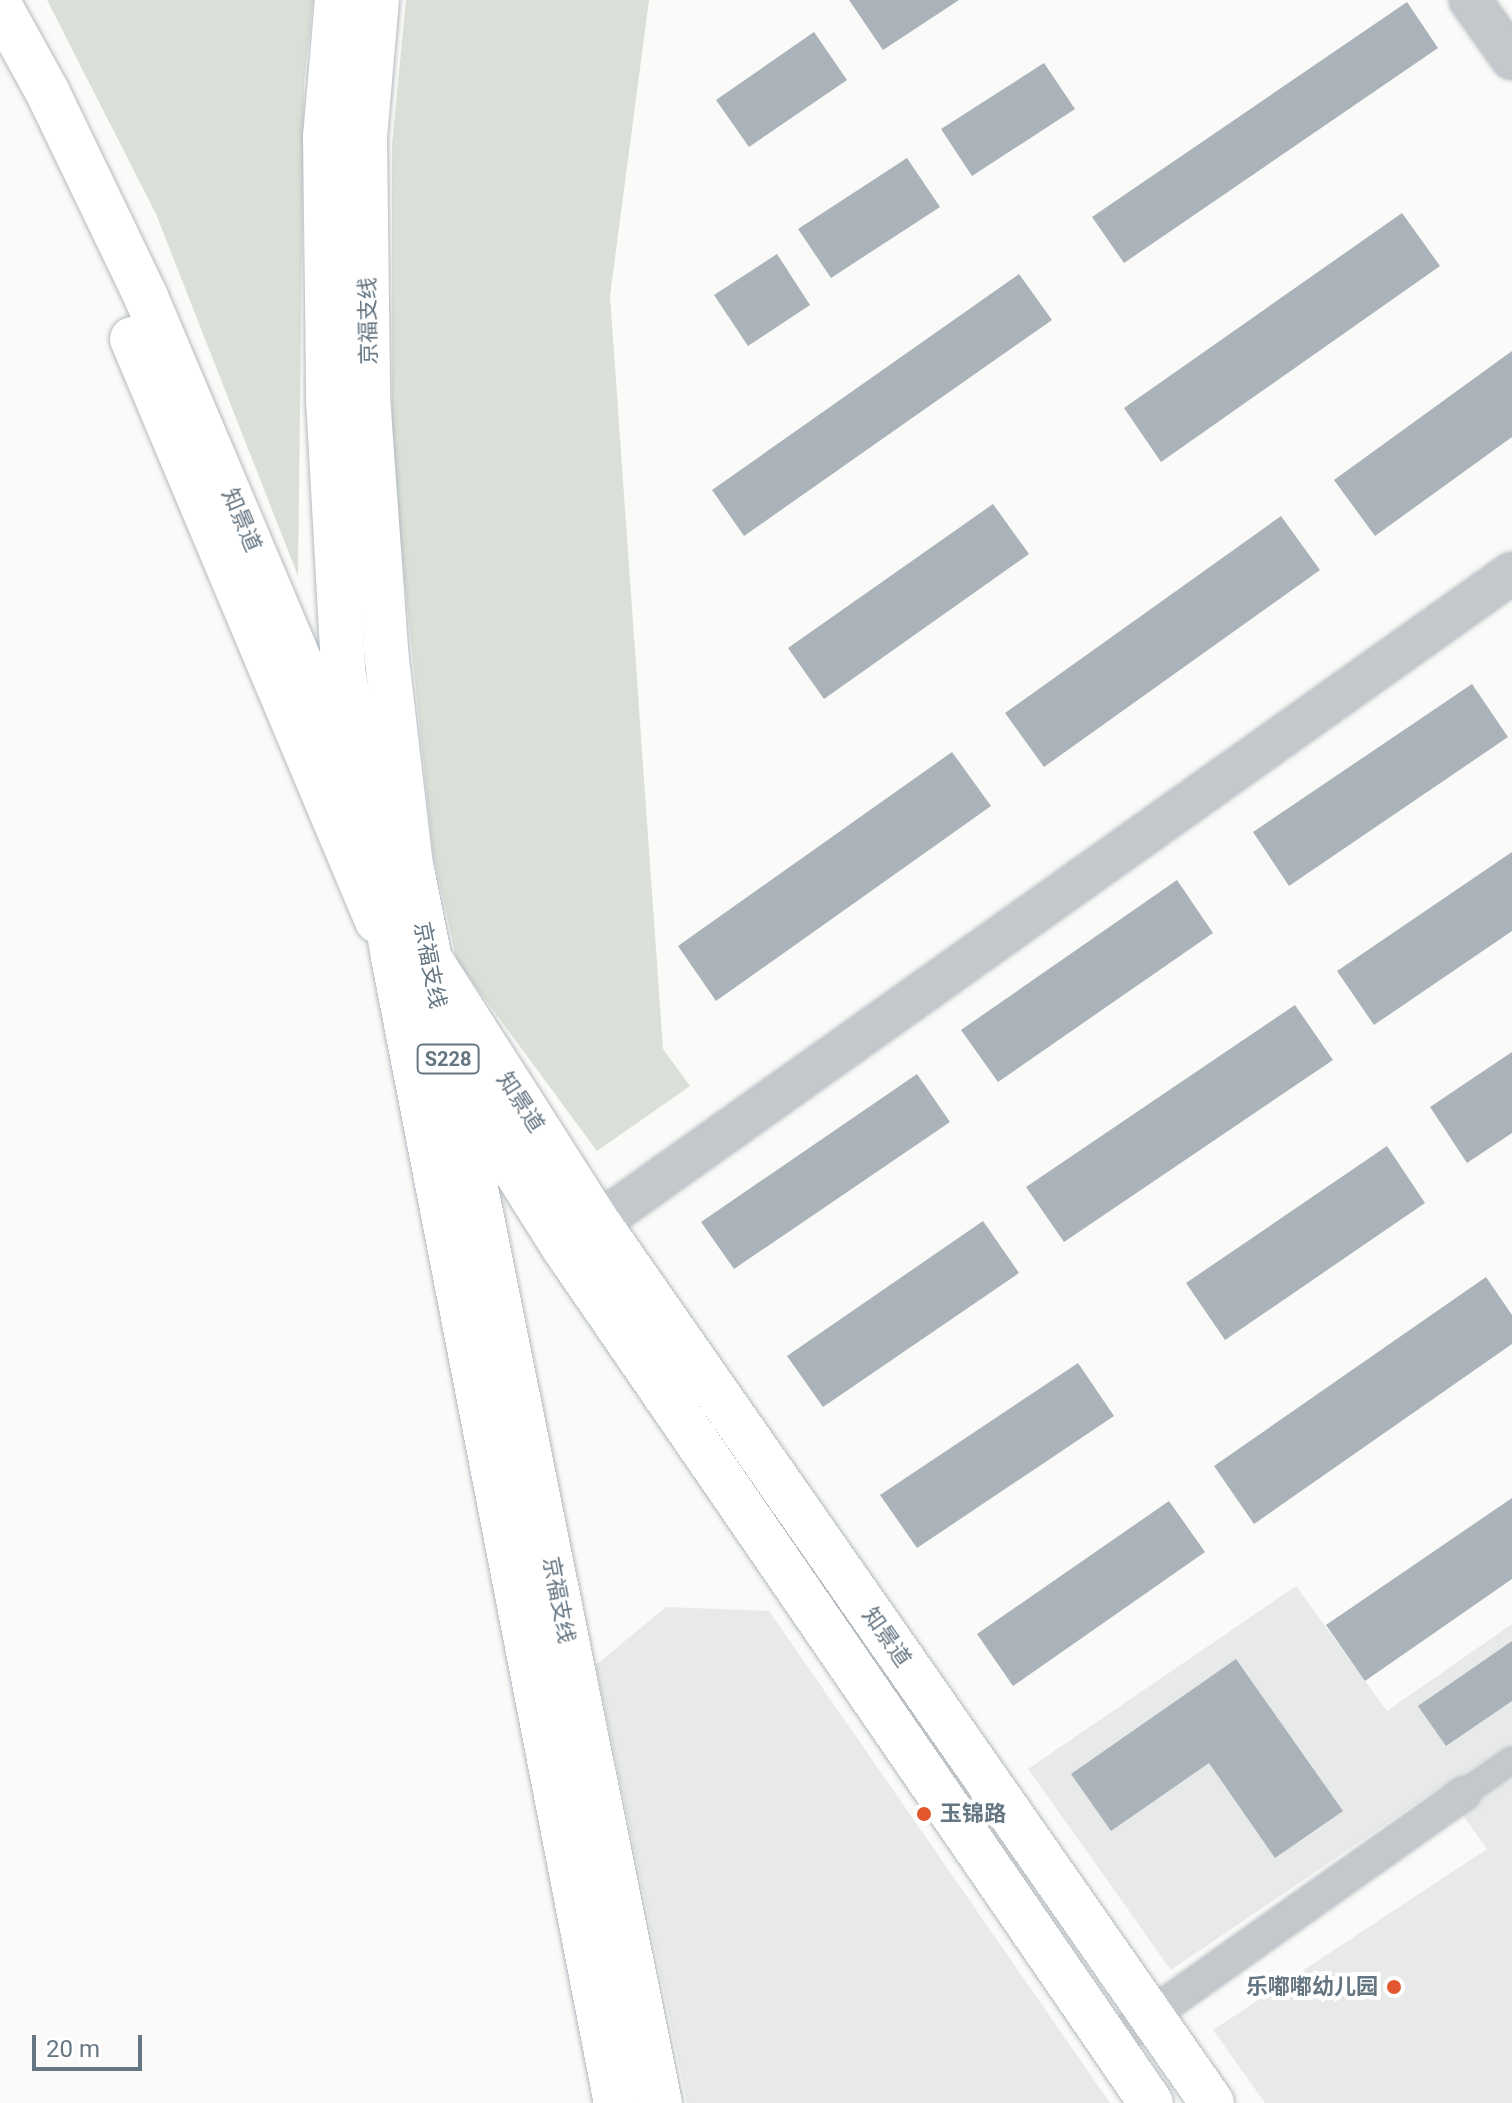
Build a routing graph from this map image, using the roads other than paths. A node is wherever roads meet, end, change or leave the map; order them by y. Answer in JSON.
{"nodes":[{"id":1,"x":337,"y":0,"type":"edge"},
{"id":2,"x":377,"y":0,"type":"edge"},
{"id":3,"x":1470,"y":0,"type":"edge"},
{"id":4,"x":0,"y":6,"type":"edge"},
{"id":5,"x":1512,"y":59,"type":"edge"},
{"id":6,"x":0,"y":69,"type":"edge"},
{"id":7,"x":1512,"y":573,"type":"edge"},
{"id":8,"x":369,"y":823,"type":"junction"},
{"id":9,"x":411,"y":957,"type":"junction"},
{"id":10,"x":450,"y":1067,"type":"junction"},
{"id":11,"x":581,"y":1234,"type":"junction"},
{"id":12,"x":1512,"y":1760,"type":"edge"},
{"id":13,"x":1464,"y":1793,"type":"joint"},
{"id":14,"x":1151,"y":2015,"type":"junction"},
{"id":15,"x":1110,"y":2044,"type":"junction"},
{"id":16,"x":616,"y":2103,"type":"edge"},
{"id":17,"x":660,"y":2103,"type":"edge"},
{"id":18,"x":1151,"y":2103,"type":"edge"},
{"id":19,"x":1212,"y":2103,"type":"edge"}],
"edges":[{"from":1,"to":8,"type":"main road","name":"京福支线","number":"S228"},
{"from":2,"to":9,"type":"main road","name":"京福支线","number":"S228"},
{"from":3,"to":5,"type":"street"},
{"from":4,"to":8,"type":"main road","name":"知景道"},
{"from":6,"to":9,"type":"main road","name":"知景道"},
{"from":7,"to":11,"type":"street"},
{"from":8,"to":9,"type":"main road","name":"京福支线","number":"S228"},
{"from":9,"to":10,"type":"main road","name":"知景道"},
{"from":9,"to":11,"type":"main road","name":"知景道"},
{"from":9,"to":16,"type":"main road","name":"京福支线","number":"S228"},
{"from":10,"to":11,"type":"main road","name":"知景道"},
{"from":10,"to":17,"type":"main road","name":"京福支线","number":"S228"},
{"from":11,"to":14,"type":"main road","name":"知景道"},
{"from":11,"to":15,"type":"main road","name":"知景道"},
{"from":12,"to":13,"type":"street"},
{"from":13,"to":14,"type":"street"},
{"from":14,"to":15,"type":"street"},
{"from":14,"to":19,"type":"main road","name":"知景道"},
{"from":15,"to":18,"type":"main road","name":"知景道"}]}
